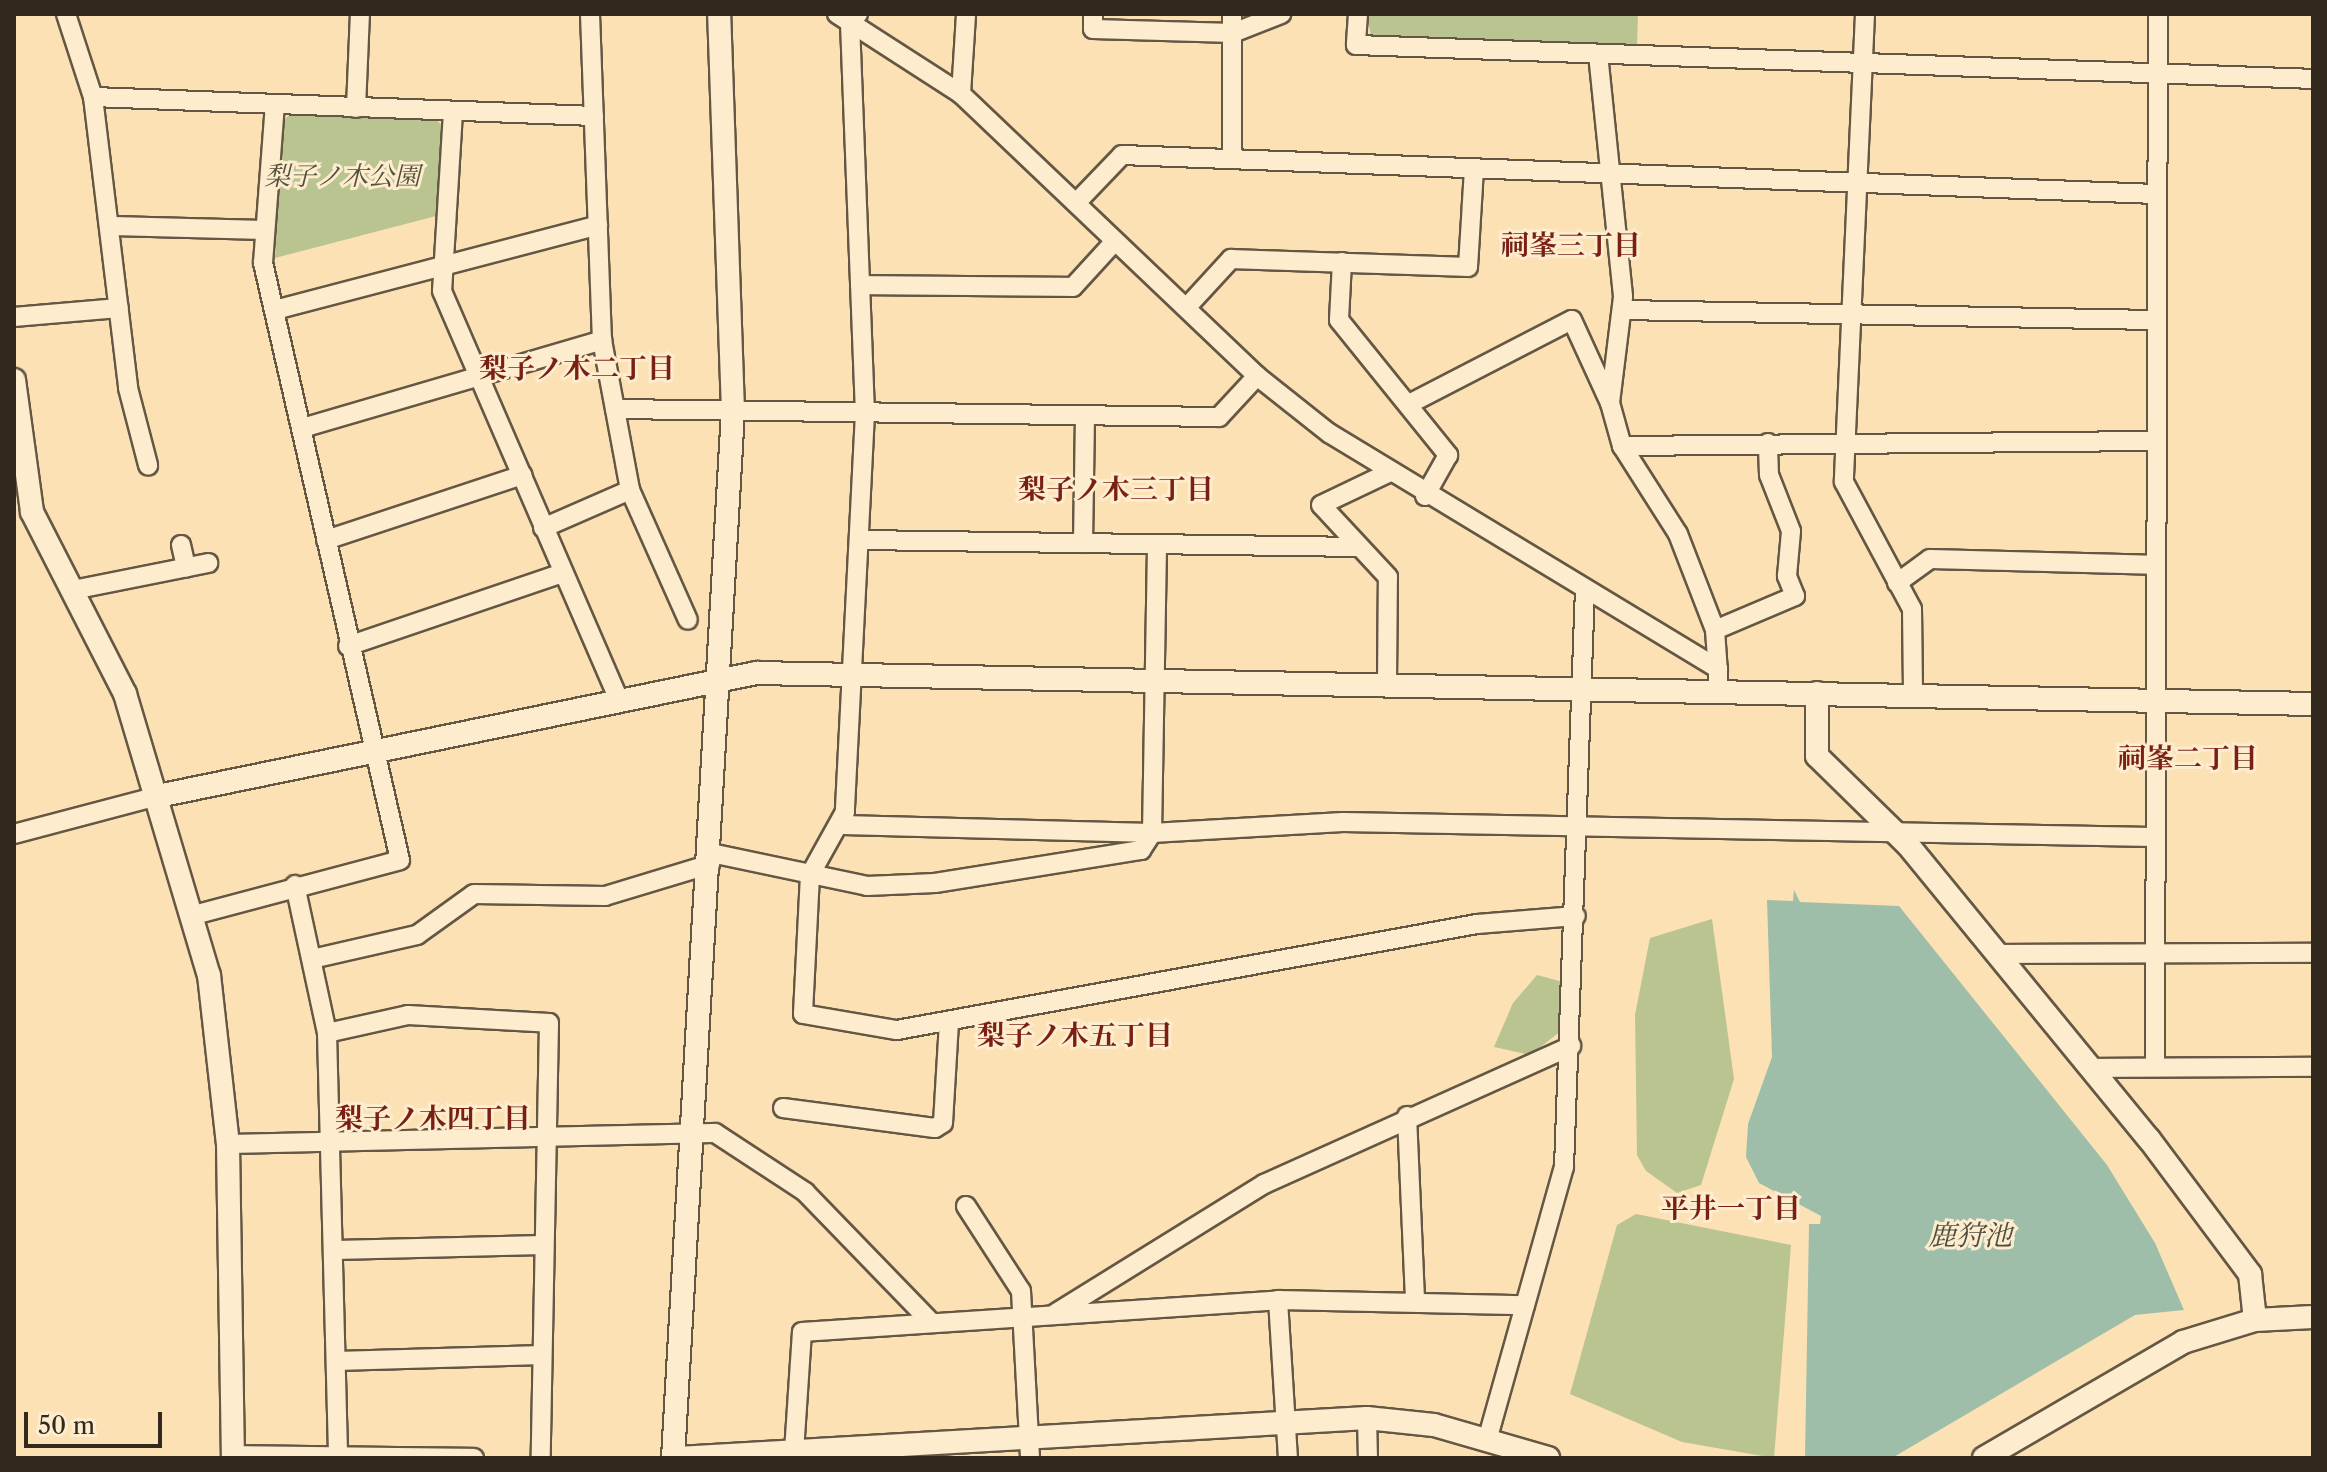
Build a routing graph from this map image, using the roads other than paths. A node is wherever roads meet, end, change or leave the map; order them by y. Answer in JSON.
{"nodes":[{"id":1,"x":66,"y":14,"type":"edge"},
{"id":2,"x":360,"y":14,"type":"edge"},
{"id":3,"x":590,"y":14,"type":"edge"},
{"id":4,"x":719,"y":14,"type":"edge"},
{"id":5,"x":966,"y":14,"type":"edge"},
{"id":6,"x":1093,"y":14,"type":"edge"},
{"id":7,"x":1232,"y":14,"type":"edge"},
{"id":8,"x":1281,"y":14,"type":"edge"},
{"id":9,"x":1358,"y":14,"type":"edge"},
{"id":10,"x":1865,"y":14,"type":"edge"},
{"id":11,"x":2158,"y":14,"type":"edge"},
{"id":12,"x":848,"y":17,"type":"edge"},
{"id":13,"x":1233,"y":33,"type":"junction"},
{"id":14,"x":1598,"y":54,"type":"junction"},
{"id":15,"x":1862,"y":65,"type":"junction"},
{"id":16,"x":2157,"y":74,"type":"junction"},
{"id":17,"x":2313,"y":79,"type":"edge"},
{"id":18,"x":961,"y":94,"type":"junction"},
{"id":19,"x":93,"y":97,"type":"junction"},
{"id":20,"x":275,"y":104,"type":"junction"},
{"id":21,"x":356,"y":108,"type":"junction"},
{"id":22,"x":453,"y":112,"type":"junction"},
{"id":23,"x":594,"y":116,"type":"junction"},
{"id":24,"x":1232,"y":158,"type":"junction"},
{"id":25,"x":1474,"y":169,"type":"junction"},
{"id":26,"x":1613,"y":174,"type":"junction"},
{"id":27,"x":1857,"y":184,"type":"junction"},
{"id":28,"x":2154,"y":194,"type":"junction"},
{"id":29,"x":1076,"y":203,"type":"junction"},
{"id":30,"x":598,"y":225,"type":"junction"},
{"id":31,"x":112,"y":226,"type":"junction"},
{"id":32,"x":265,"y":230,"type":"junction"},
{"id":33,"x":1115,"y":241,"type":"junction"},
{"id":34,"x":1342,"y":262,"type":"junction"},
{"id":35,"x":442,"y":267,"type":"junction"},
{"id":36,"x":860,"y":285,"type":"junction"},
{"id":37,"x":119,"y":308,"type":"junction"},
{"id":38,"x":1186,"y":308,"type":"junction"},
{"id":39,"x":275,"y":310,"type":"junction"},
{"id":40,"x":1623,"y":310,"type":"junction"},
{"id":41,"x":14,"y":317,"type":"edge"},
{"id":42,"x":1851,"y":318,"type":"junction"},
{"id":43,"x":2154,"y":320,"type":"junction"},
{"id":44,"x":602,"y":340,"type":"junction"},
{"id":45,"x":1257,"y":376,"type":"junction"},
{"id":46,"x":479,"y":377,"type":"junction"},
{"id":47,"x":14,"y":380,"type":"edge"},
{"id":48,"x":1610,"y":403,"type":"junction"},
{"id":49,"x":1409,"y":404,"type":"junction"},
{"id":50,"x":615,"y":409,"type":"junction"},
{"id":51,"x":733,"y":411,"type":"junction"},
{"id":52,"x":865,"y":413,"type":"junction"},
{"id":53,"x":1085,"y":417,"type":"junction"},
{"id":54,"x":302,"y":428,"type":"junction"},
{"id":55,"x":1846,"y":440,"type":"junction"},
{"id":56,"x":2153,"y":441,"type":"junction"},
{"id":57,"x":1768,"y":443,"type":"junction"},
{"id":58,"x":1622,"y":446,"type":"junction"},
{"id":59,"x":148,"y":465,"type":"dead end"},
{"id":60,"x":1388,"y":473,"type":"junction"},
{"id":61,"x":523,"y":475,"type":"junction"},
{"id":62,"x":630,"y":490,"type":"junction"},
{"id":63,"x":1425,"y":496,"type":"junction"},
{"id":64,"x":543,"y":528,"type":"junction"},
{"id":65,"x":326,"y":540,"type":"junction"},
{"id":66,"x":860,"y":540,"type":"junction"},
{"id":67,"x":1083,"y":543,"type":"junction"},
{"id":68,"x":181,"y":545,"type":"dead end"},
{"id":69,"x":1157,"y":545,"type":"junction"},
{"id":70,"x":1359,"y":547,"type":"junction"},
{"id":71,"x":208,"y":563,"type":"dead end"},
{"id":72,"x":2153,"y":565,"type":"junction"},
{"id":73,"x":186,"y":567,"type":"junction"},
{"id":74,"x":562,"y":573,"type":"junction"},
{"id":75,"x":1897,"y":583,"type":"junction"},
{"id":76,"x":73,"y":590,"type":"junction"},
{"id":77,"x":1585,"y":590,"type":"junction"},
{"id":78,"x":688,"y":620,"type":"dead end"},
{"id":79,"x":1715,"y":630,"type":"junction"},
{"id":80,"x":348,"y":646,"type":"junction"},
{"id":81,"x":852,"y":673,"type":"junction"},
{"id":82,"x":722,"y":675,"type":"junction"},
{"id":83,"x":1155,"y":679,"type":"junction"},
{"id":84,"x":1718,"y":680,"type":"junction"},
{"id":85,"x":1387,"y":682,"type":"junction"},
{"id":86,"x":1584,"y":687,"type":"junction"},
{"id":87,"x":1817,"y":693,"type":"junction"},
{"id":88,"x":1913,"y":695,"type":"junction"},
{"id":89,"x":618,"y":697,"type":"junction"},
{"id":90,"x":2153,"y":701,"type":"junction"},
{"id":91,"x":2313,"y":704,"type":"edge"},
{"id":92,"x":376,"y":750,"type":"junction"},
{"id":93,"x":158,"y":796,"type":"junction"},
{"id":94,"x":843,"y":825,"type":"junction"},
{"id":95,"x":18,"y":828,"type":"edge"},
{"id":96,"x":1582,"y":828,"type":"junction"},
{"id":97,"x":1152,"y":833,"type":"junction"},
{"id":98,"x":1897,"y":836,"type":"junction"},
{"id":99,"x":2153,"y":837,"type":"junction"},
{"id":100,"x":710,"y":858,"type":"junction"},
{"id":101,"x":810,"y":875,"type":"junction"},
{"id":102,"x":295,"y":885,"type":"junction"},
{"id":103,"x":194,"y":915,"type":"junction"},
{"id":104,"x":1576,"y":916,"type":"junction"},
{"id":105,"x":2154,"y":951,"type":"junction"},
{"id":106,"x":2313,"y":953,"type":"edge"},
{"id":107,"x":1997,"y":954,"type":"junction"},
{"id":108,"x":312,"y":959,"type":"junction"},
{"id":109,"x":949,"y":1022,"type":"junction"},
{"id":110,"x":327,"y":1033,"type":"junction"},
{"id":111,"x":1571,"y":1046,"type":"junction"},
{"id":112,"x":2155,"y":1067,"type":"junction"},
{"id":113,"x":2313,"y":1067,"type":"edge"},
{"id":114,"x":2089,"y":1068,"type":"junction"},
{"id":115,"x":783,"y":1108,"type":"dead end"},
{"id":116,"x":1407,"y":1116,"type":"junction"},
{"id":117,"x":690,"y":1134,"type":"junction"},
{"id":118,"x":548,"y":1137,"type":"junction"},
{"id":119,"x":330,"y":1142,"type":"junction"},
{"id":120,"x":228,"y":1144,"type":"junction"},
{"id":121,"x":966,"y":1206,"type":"dead end"},
{"id":122,"x":544,"y":1245,"type":"junction"},
{"id":123,"x":334,"y":1250,"type":"junction"},
{"id":124,"x":1278,"y":1300,"type":"junction"},
{"id":125,"x":1415,"y":1301,"type":"junction"},
{"id":126,"x":1525,"y":1305,"type":"junction"},
{"id":127,"x":1054,"y":1314,"type":"junction"},
{"id":128,"x":1022,"y":1316,"type":"junction"},
{"id":129,"x":2313,"y":1317,"type":"edge"},
{"id":130,"x":2255,"y":1320,"type":"junction"},
{"id":131,"x":931,"y":1322,"type":"junction"},
{"id":132,"x":542,"y":1355,"type":"junction"},
{"id":133,"x":337,"y":1361,"type":"junction"},
{"id":134,"x":1367,"y":1418,"type":"junction"},
{"id":135,"x":1285,"y":1419,"type":"junction"},
{"id":136,"x":1488,"y":1437,"type":"junction"},
{"id":137,"x":1030,"y":1447,"type":"edge"},
{"id":138,"x":794,"y":1452,"type":"junction"},
{"id":139,"x":233,"y":1456,"type":"edge"},
{"id":140,"x":338,"y":1457,"type":"edge"},
{"id":141,"x":474,"y":1458,"type":"edge"},
{"id":142,"x":541,"y":1458,"type":"edge"},
{"id":143,"x":675,"y":1458,"type":"edge"},
{"id":144,"x":1288,"y":1458,"type":"edge"},
{"id":145,"x":1368,"y":1458,"type":"edge"},
{"id":146,"x":1548,"y":1458,"type":"edge"},
{"id":147,"x":1984,"y":1458,"type":"edge"}],
"edges":[{"from":1,"to":19,"type":"street"},
{"from":2,"to":21,"type":"street"},
{"from":3,"to":23,"type":"street"},
{"from":4,"to":51,"type":"street"},
{"from":5,"to":18,"type":"street"},
{"from":6,"to":13,"type":"street"},
{"from":7,"to":13,"type":"street"},
{"from":8,"to":13,"type":"street"},
{"from":9,"to":14,"type":"street"},
{"from":10,"to":15,"type":"street"},
{"from":11,"to":16,"type":"street"},
{"from":12,"to":18,"type":"street"},
{"from":12,"to":36,"type":"street"},
{"from":13,"to":24,"type":"street"},
{"from":14,"to":15,"type":"street"},
{"from":14,"to":26,"type":"street"},
{"from":15,"to":16,"type":"street"},
{"from":15,"to":27,"type":"street"},
{"from":16,"to":17,"type":"street"},
{"from":16,"to":28,"type":"street"},
{"from":18,"to":29,"type":"street"},
{"from":19,"to":20,"type":"street"},
{"from":19,"to":31,"type":"street"},
{"from":20,"to":21,"type":"street"},
{"from":20,"to":32,"type":"street"},
{"from":21,"to":22,"type":"street"},
{"from":22,"to":23,"type":"street"},
{"from":22,"to":35,"type":"street"},
{"from":23,"to":30,"type":"street"},
{"from":24,"to":25,"type":"street"},
{"from":24,"to":29,"type":"street"},
{"from":25,"to":26,"type":"street"},
{"from":25,"to":34,"type":"street"},
{"from":26,"to":27,"type":"street"},
{"from":26,"to":40,"type":"street"},
{"from":27,"to":28,"type":"street"},
{"from":27,"to":42,"type":"street"},
{"from":28,"to":43,"type":"street"},
{"from":29,"to":33,"type":"street"},
{"from":30,"to":35,"type":"street"},
{"from":30,"to":44,"type":"street"},
{"from":31,"to":32,"type":"street"},
{"from":31,"to":37,"type":"street"},
{"from":32,"to":39,"type":"street"},
{"from":33,"to":36,"type":"street"},
{"from":33,"to":38,"type":"street"},
{"from":34,"to":38,"type":"street"},
{"from":34,"to":49,"type":"street"},
{"from":35,"to":39,"type":"street"},
{"from":35,"to":46,"type":"street"},
{"from":36,"to":52,"type":"street"},
{"from":37,"to":41,"type":"street"},
{"from":37,"to":59,"type":"street"},
{"from":38,"to":45,"type":"street"},
{"from":39,"to":54,"type":"street"},
{"from":40,"to":42,"type":"street"},
{"from":40,"to":48,"type":"street"},
{"from":42,"to":43,"type":"street"},
{"from":42,"to":55,"type":"street"},
{"from":43,"to":56,"type":"street"},
{"from":44,"to":46,"type":"street"},
{"from":44,"to":50,"type":"street"},
{"from":45,"to":53,"type":"street"},
{"from":45,"to":60,"type":"street"},
{"from":46,"to":54,"type":"street"},
{"from":46,"to":61,"type":"street"},
{"from":47,"to":76,"type":"street"},
{"from":48,"to":49,"type":"street"},
{"from":48,"to":58,"type":"street"},
{"from":49,"to":63,"type":"street"},
{"from":50,"to":51,"type":"street"},
{"from":50,"to":62,"type":"street"},
{"from":51,"to":52,"type":"street"},
{"from":51,"to":82,"type":"street"},
{"from":52,"to":53,"type":"street"},
{"from":52,"to":66,"type":"street"},
{"from":53,"to":67,"type":"street"},
{"from":54,"to":65,"type":"street"},
{"from":55,"to":56,"type":"street"},
{"from":55,"to":57,"type":"street"},
{"from":55,"to":75,"type":"street"},
{"from":56,"to":72,"type":"street"},
{"from":57,"to":58,"type":"street"},
{"from":57,"to":79,"type":"street"},
{"from":58,"to":79,"type":"street"},
{"from":60,"to":63,"type":"street"},
{"from":60,"to":70,"type":"street"},
{"from":61,"to":64,"type":"street"},
{"from":61,"to":65,"type":"street"},
{"from":62,"to":64,"type":"street"},
{"from":62,"to":78,"type":"street"},
{"from":63,"to":77,"type":"street"},
{"from":64,"to":74,"type":"street"},
{"from":65,"to":80,"type":"street"},
{"from":66,"to":67,"type":"street"},
{"from":66,"to":81,"type":"street"},
{"from":67,"to":69,"type":"street"},
{"from":68,"to":73,"type":"street"},
{"from":69,"to":70,"type":"street"},
{"from":69,"to":83,"type":"street"},
{"from":70,"to":85,"type":"street"},
{"from":71,"to":73,"type":"street"},
{"from":72,"to":75,"type":"street"},
{"from":72,"to":90,"type":"street"},
{"from":73,"to":76,"type":"street"},
{"from":74,"to":80,"type":"street"},
{"from":74,"to":89,"type":"street"},
{"from":75,"to":88,"type":"street"},
{"from":76,"to":93,"type":"street"},
{"from":77,"to":84,"type":"street"},
{"from":77,"to":86,"type":"street"},
{"from":79,"to":84,"type":"street"},
{"from":80,"to":92,"type":"street"},
{"from":81,"to":82,"type":"street"},
{"from":81,"to":83,"type":"street"},
{"from":81,"to":94,"type":"street"},
{"from":82,"to":89,"type":"street"},
{"from":82,"to":100,"type":"street"},
{"from":83,"to":85,"type":"street"},
{"from":83,"to":97,"type":"street"},
{"from":84,"to":86,"type":"street"},
{"from":84,"to":87,"type":"street"},
{"from":85,"to":86,"type":"street"},
{"from":86,"to":96,"type":"street"},
{"from":87,"to":88,"type":"street"},
{"from":87,"to":98,"type":"street"},
{"from":88,"to":90,"type":"street"},
{"from":89,"to":92,"type":"street"},
{"from":90,"to":91,"type":"street"},
{"from":90,"to":99,"type":"street"},
{"from":92,"to":93,"type":"street"},
{"from":92,"to":102,"type":"street"},
{"from":93,"to":95,"type":"street"},
{"from":93,"to":103,"type":"street"},
{"from":94,"to":97,"type":"street"},
{"from":94,"to":101,"type":"street"},
{"from":96,"to":97,"type":"street"},
{"from":96,"to":98,"type":"street"},
{"from":96,"to":104,"type":"street"},
{"from":97,"to":101,"type":"street"},
{"from":98,"to":99,"type":"street"},
{"from":98,"to":107,"type":"street"},
{"from":99,"to":105,"type":"street"},
{"from":100,"to":101,"type":"street"},
{"from":100,"to":108,"type":"street"},
{"from":100,"to":117,"type":"street"},
{"from":101,"to":109,"type":"street"},
{"from":102,"to":103,"type":"street"},
{"from":102,"to":108,"type":"street"},
{"from":103,"to":120,"type":"street"},
{"from":104,"to":109,"type":"street"},
{"from":104,"to":111,"type":"street"},
{"from":105,"to":106,"type":"street"},
{"from":105,"to":107,"type":"street"},
{"from":105,"to":112,"type":"street"},
{"from":107,"to":114,"type":"street"},
{"from":108,"to":110,"type":"street"},
{"from":109,"to":115,"type":"street"},
{"from":110,"to":118,"type":"street"},
{"from":110,"to":119,"type":"street"},
{"from":111,"to":116,"type":"street"},
{"from":111,"to":126,"type":"street"},
{"from":112,"to":113,"type":"street"},
{"from":112,"to":114,"type":"street"},
{"from":114,"to":130,"type":"street"},
{"from":116,"to":125,"type":"street"},
{"from":116,"to":127,"type":"street"},
{"from":117,"to":118,"type":"street"},
{"from":117,"to":131,"type":"street"},
{"from":117,"to":143,"type":"street"},
{"from":118,"to":119,"type":"street"},
{"from":118,"to":122,"type":"street"},
{"from":119,"to":120,"type":"street"},
{"from":119,"to":123,"type":"street"},
{"from":120,"to":139,"type":"street"},
{"from":121,"to":128,"type":"street"},
{"from":122,"to":123,"type":"street"},
{"from":122,"to":132,"type":"street"},
{"from":123,"to":133,"type":"street"},
{"from":124,"to":125,"type":"street"},
{"from":124,"to":127,"type":"street"},
{"from":124,"to":135,"type":"street"},
{"from":125,"to":126,"type":"street"},
{"from":126,"to":136,"type":"street"},
{"from":127,"to":128,"type":"street"},
{"from":128,"to":131,"type":"street"},
{"from":128,"to":137,"type":"street"},
{"from":129,"to":130,"type":"street"},
{"from":130,"to":147,"type":"street"},
{"from":131,"to":138,"type":"street"},
{"from":132,"to":133,"type":"street"},
{"from":132,"to":142,"type":"street"},
{"from":133,"to":140,"type":"street"},
{"from":134,"to":135,"type":"street"},
{"from":134,"to":136,"type":"street"},
{"from":134,"to":145,"type":"street"},
{"from":135,"to":137,"type":"street"},
{"from":135,"to":144,"type":"street"},
{"from":136,"to":146,"type":"street"},
{"from":137,"to":138,"type":"street"},
{"from":138,"to":143,"type":"street"},
{"from":139,"to":140,"type":"street"},
{"from":140,"to":141,"type":"street"}]}
